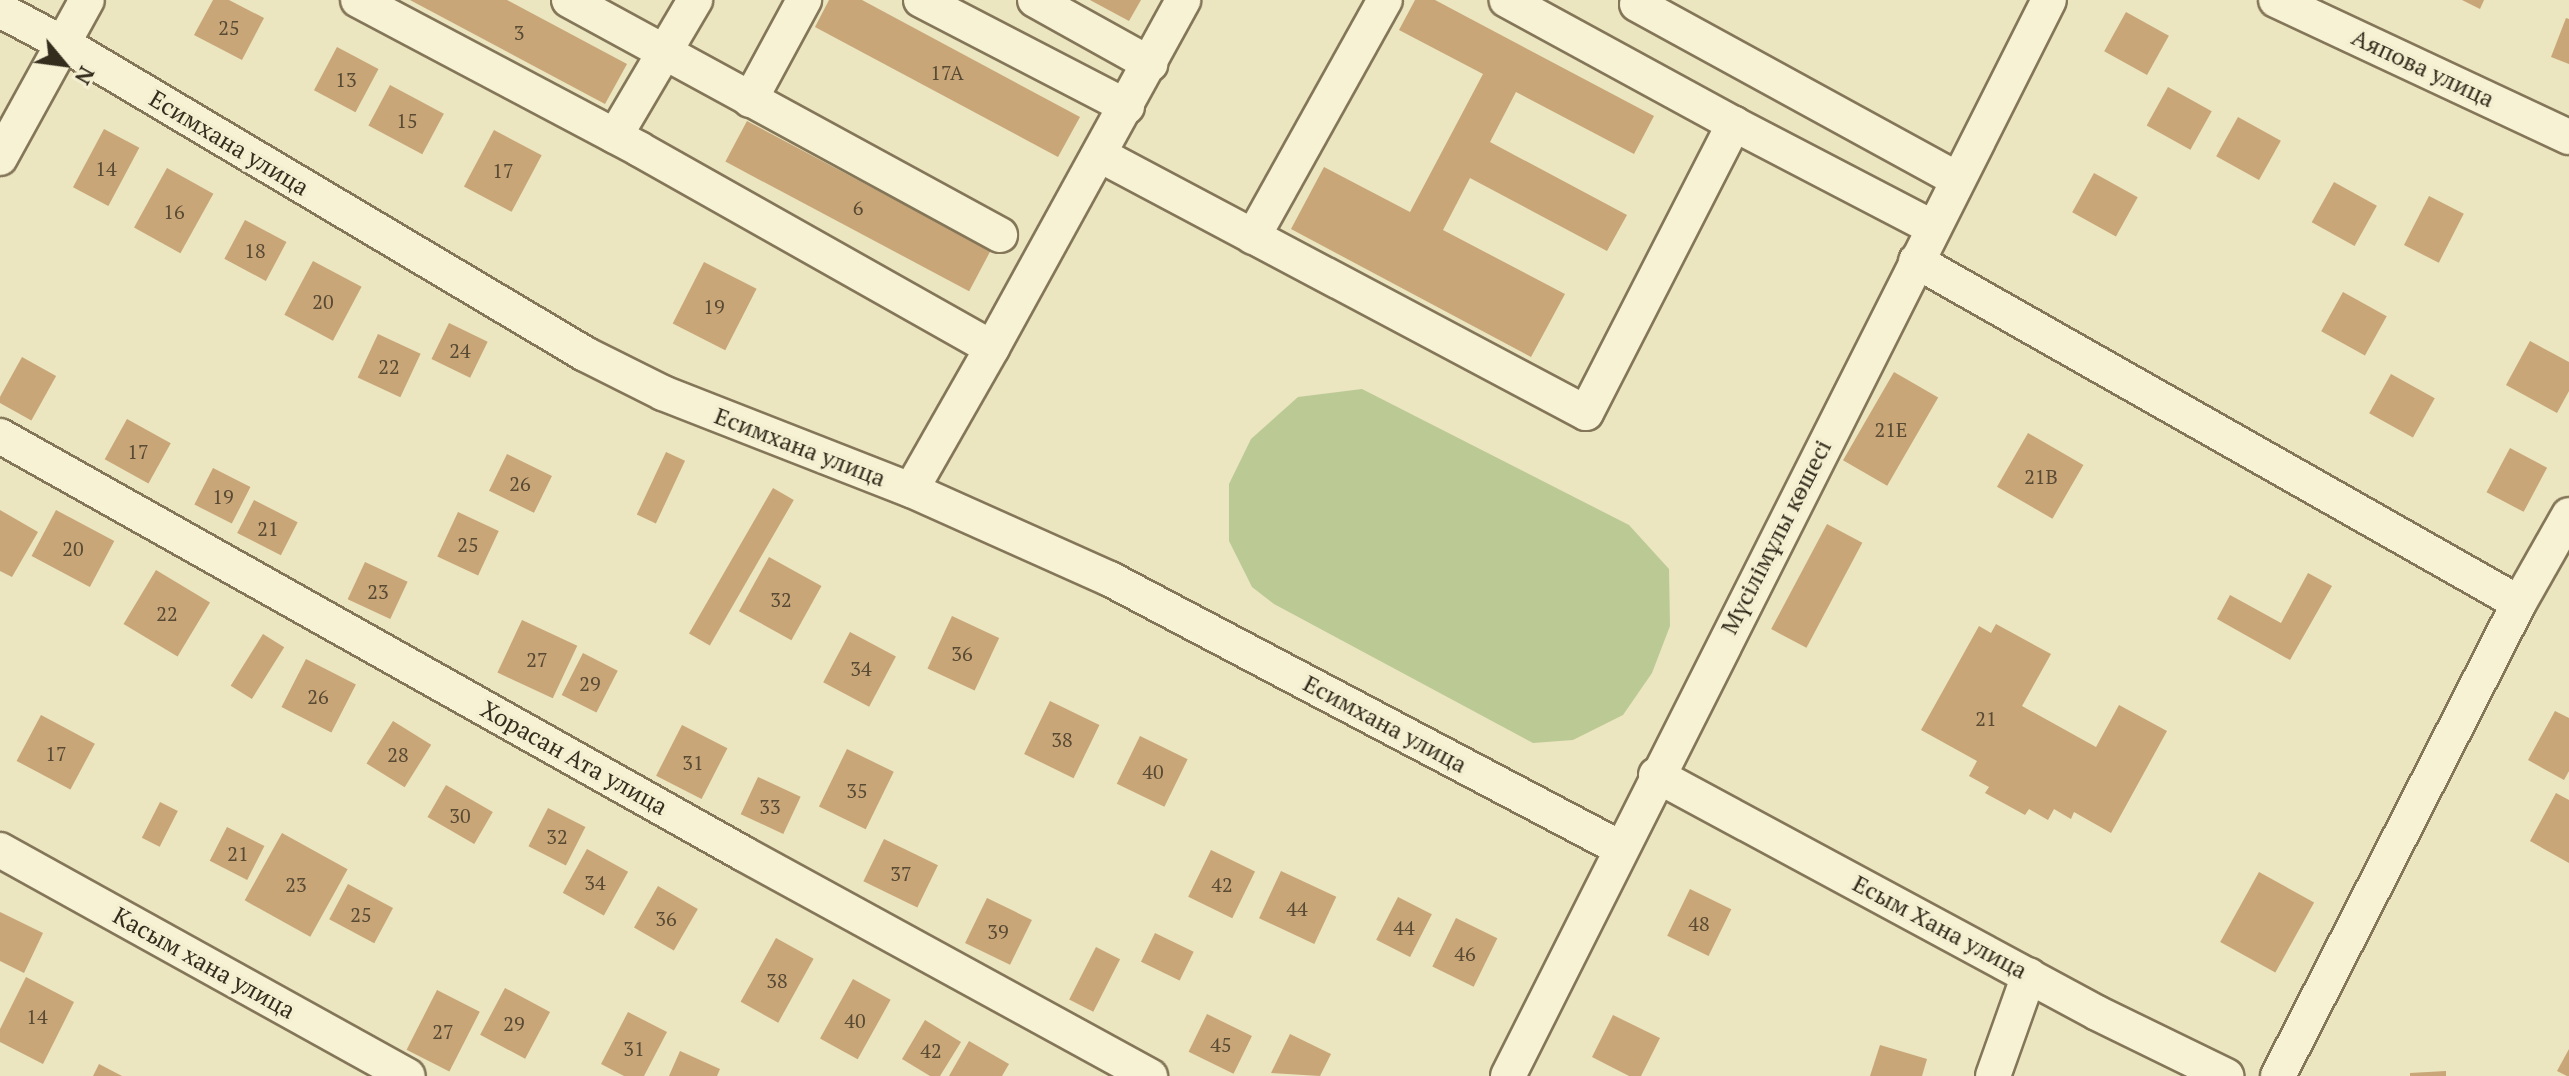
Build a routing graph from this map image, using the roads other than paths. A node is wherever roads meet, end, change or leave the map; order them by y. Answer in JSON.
{"nodes":[{"id":1,"x":87,"y":0,"type":"edge"},
{"id":2,"x":358,"y":0,"type":"edge"},
{"id":3,"x":569,"y":0,"type":"edge"},
{"id":4,"x":695,"y":0,"type":"edge"},
{"id":5,"x":804,"y":0,"type":"edge"},
{"id":6,"x":921,"y":0,"type":"edge"},
{"id":7,"x":1035,"y":0,"type":"edge"},
{"id":8,"x":1183,"y":0,"type":"edge"},
{"id":9,"x":1385,"y":0,"type":"edge"},
{"id":10,"x":1507,"y":0,"type":"edge"},
{"id":11,"x":2049,"y":0,"type":"edge"},
{"id":12,"x":2276,"y":0,"type":"edge"},
{"id":13,"x":1637,"y":4,"type":"dead end"},
{"id":14,"x":0,"y":10,"type":"edge"},
{"id":15,"x":64,"y":44,"type":"junction"},
{"id":16,"x":664,"y":53,"type":"junction"},
{"id":17,"x":1150,"y":64,"type":"junction"},
{"id":18,"x":750,"y":100,"type":"junction"},
{"id":19,"x":1127,"y":107,"type":"junction"},
{"id":20,"x":1734,"y":124,"type":"junction"},
{"id":21,"x":615,"y":136,"type":"junction"},
{"id":22,"x":2569,"y":137,"type":"edge"},
{"id":23,"x":1100,"y":155,"type":"junction"},
{"id":24,"x":0,"y":158,"type":"edge"},
{"id":25,"x":1957,"y":179,"type":"junction"},
{"id":26,"x":1932,"y":227,"type":"junction"},
{"id":27,"x":1000,"y":235,"type":"dead end"},
{"id":28,"x":1253,"y":237,"type":"junction"},
{"id":29,"x":1916,"y":261,"type":"junction"},
{"id":30,"x":992,"y":348,"type":"junction"},
{"id":31,"x":0,"y":436,"type":"edge"},
{"id":32,"x":911,"y":490,"type":"junction"},
{"id":33,"x":2569,"y":515,"type":"edge"},
{"id":34,"x":2519,"y":603,"type":"junction"},
{"id":35,"x":1656,"y":775,"type":"junction"},
{"id":36,"x":1620,"y":848,"type":"junction"},
{"id":37,"x":0,"y":850,"type":"edge"},
{"id":38,"x":2029,"y":975,"type":"junction"},
{"id":39,"x":408,"y":1076,"type":"edge"},
{"id":40,"x":1150,"y":1076,"type":"edge"},
{"id":41,"x":1508,"y":1076,"type":"edge"},
{"id":42,"x":1993,"y":1076,"type":"edge"},
{"id":43,"x":2226,"y":1076,"type":"edge"},
{"id":44,"x":2278,"y":1076,"type":"edge"}],
"edges":[{"from":1,"to":15,"type":"street"},
{"from":2,"to":21,"type":"street"},
{"from":3,"to":16,"type":"street"},
{"from":4,"to":16,"type":"street"},
{"from":5,"to":18,"type":"street"},
{"from":6,"to":19,"type":"street"},
{"from":7,"to":17,"type":"street"},
{"from":8,"to":17,"type":"street"},
{"from":9,"to":28,"type":"street"},
{"from":10,"to":20,"type":"street"},
{"from":11,"to":25,"type":"street","name":"Мүсілімұлы көшесі"},
{"from":12,"to":22,"type":"street","name":"Аяпова улица"},
{"from":13,"to":25,"type":"street"},
{"from":14,"to":15,"type":"street","name":"Есимхана улица"},
{"from":15,"to":24,"type":"street"},
{"from":15,"to":32,"type":"street","name":"Есимхана улица"},
{"from":16,"to":18,"type":"street"},
{"from":16,"to":21,"type":"street"},
{"from":17,"to":19,"type":"street"},
{"from":18,"to":27,"type":"street"},
{"from":19,"to":23,"type":"street"},
{"from":20,"to":26,"type":"street"},
{"from":20,"to":28,"type":"street"},
{"from":21,"to":30,"type":"street"},
{"from":23,"to":28,"type":"street"},
{"from":23,"to":30,"type":"street"},
{"from":25,"to":26,"type":"street","name":"Мүсілімұлы көшесі"},
{"from":26,"to":29,"type":"street","name":"Мүсілімұлы көшесі"},
{"from":29,"to":34,"type":"street"},
{"from":29,"to":35,"type":"street","name":"Мүсілімұлы көшесі"},
{"from":30,"to":32,"type":"street"},
{"from":31,"to":40,"type":"street","name":"Хорасан Ата улица"},
{"from":32,"to":36,"type":"street","name":"Есимхана улица"},
{"from":33,"to":34,"type":"street"},
{"from":34,"to":44,"type":"street"},
{"from":35,"to":36,"type":"street","name":"Мүсілімұлы көшесі"},
{"from":35,"to":38,"type":"street","name":"Есым Хана улица"},
{"from":36,"to":41,"type":"street","name":"Мүсілімұлы көшесі"},
{"from":37,"to":39,"type":"street","name":"Касым хана улица"},
{"from":38,"to":42,"type":"street"},
{"from":38,"to":43,"type":"street","name":"Есым Хана улица"}]}
